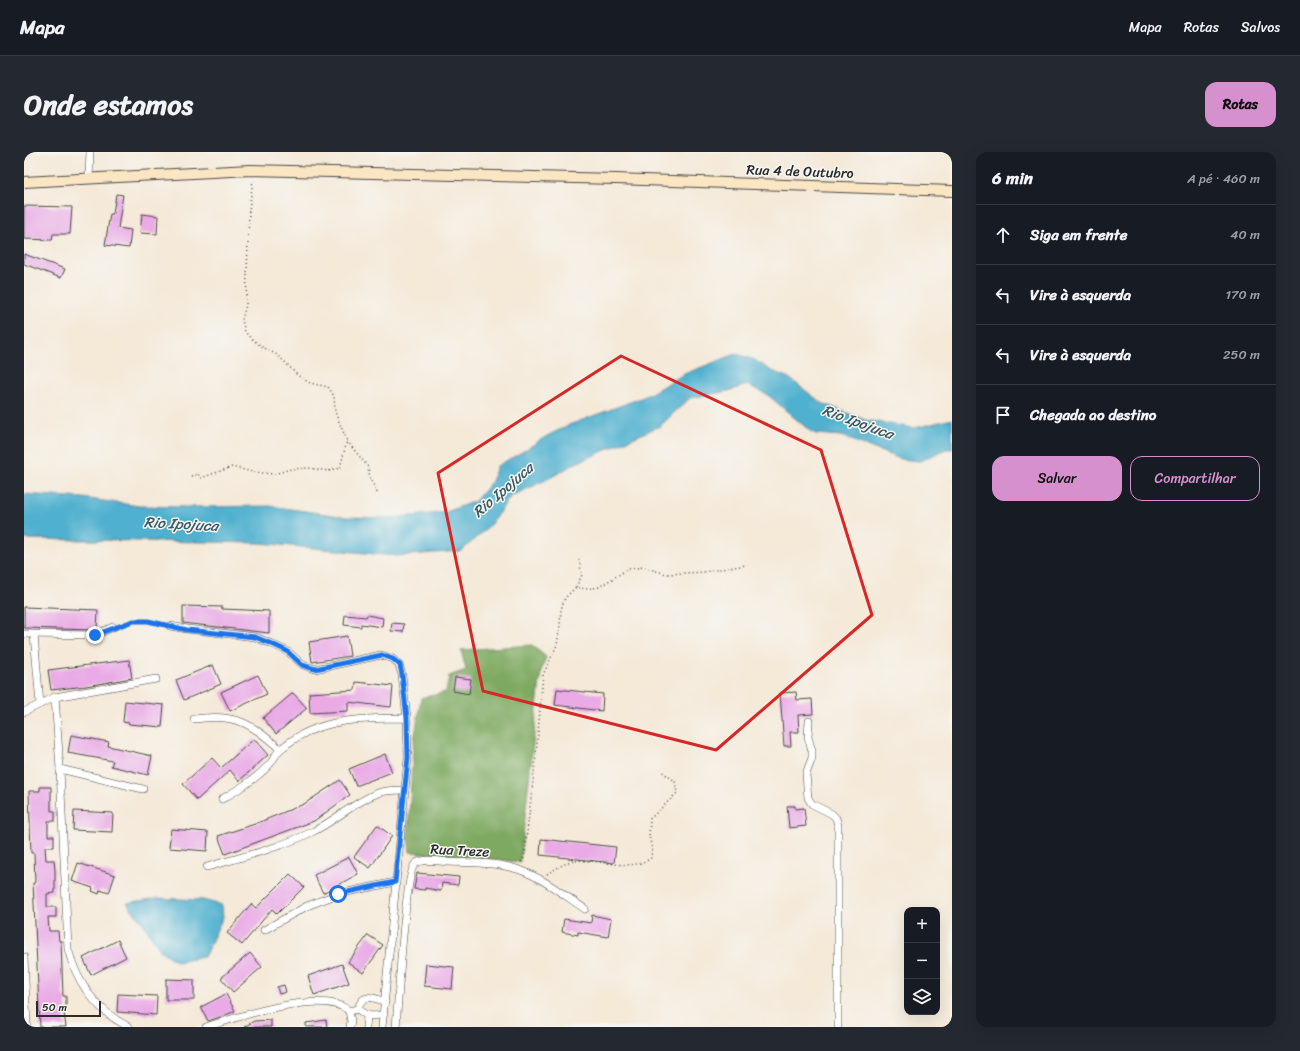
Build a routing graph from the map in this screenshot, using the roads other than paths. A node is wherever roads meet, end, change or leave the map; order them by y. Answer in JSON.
{"nodes":[{"id":1,"x":89,"y":153,"type":"edge"},
{"id":2,"x":89,"y":178,"type":"junction"},
{"id":3,"x":24,"y":182,"type":"edge"},
{"id":4,"x":952,"y":191,"type":"edge"},
{"id":5,"x":170,"y":626,"type":"road end"},
{"id":6,"x":114,"y":627,"type":"road end"},
{"id":7,"x":24,"y":634,"type":"edge"},
{"id":8,"x":34,"y":634,"type":"junction"},
{"id":9,"x":156,"y":679,"type":"dead end"},
{"id":10,"x":55,"y":697,"type":"junction"},
{"id":11,"x":40,"y":704,"type":"junction"},
{"id":12,"x":24,"y":712,"type":"edge"},
{"id":13,"x":407,"y":718,"type":"junction"},
{"id":14,"x":194,"y":720,"type":"dead end"},
{"id":15,"x":808,"y":721,"type":"dead end"},
{"id":16,"x":280,"y":749,"type":"junction"},
{"id":17,"x":60,"y":769,"type":"junction"},
{"id":18,"x":143,"y":789,"type":"dead end"},
{"id":19,"x":405,"y":790,"type":"junction"},
{"id":20,"x":222,"y":799,"type":"dead end"},
{"id":21,"x":207,"y":867,"type":"dead end"},
{"id":22,"x":395,"y":882,"type":"junction"},
{"id":23,"x":585,"y":910,"type":"dead end"},
{"id":24,"x":264,"y":930,"type":"dead end"},
{"id":25,"x":24,"y":957,"type":"edge"},
{"id":26,"x":25,"y":987,"type":"edge"},
{"id":27,"x":385,"y":1002,"type":"junction"},
{"id":28,"x":358,"y":1010,"type":"junction"},
{"id":29,"x":348,"y":1011,"type":"junction"},
{"id":30,"x":384,"y":1014,"type":"junction"},
{"id":31,"x":368,"y":1016,"type":"junction"},
{"id":32,"x":27,"y":1027,"type":"edge"},
{"id":33,"x":129,"y":1027,"type":"edge"},
{"id":34,"x":206,"y":1027,"type":"edge"},
{"id":35,"x":350,"y":1027,"type":"edge"},
{"id":36,"x":366,"y":1027,"type":"edge"},
{"id":37,"x":382,"y":1027,"type":"edge"},
{"id":38,"x":396,"y":1027,"type":"edge"},
{"id":39,"x":838,"y":1027,"type":"edge"}],
"edges":[{"from":1,"to":2,"type":"street"},
{"from":2,"to":3,"type":"main road","name":"Rua 4 de Outubro"},
{"from":2,"to":4,"type":"main road","name":"Rua 4 de Outubro"},
{"from":5,"to":13,"type":"street"},
{"from":6,"to":8,"type":"street"},
{"from":7,"to":8,"type":"street"},
{"from":8,"to":11,"type":"street"},
{"from":9,"to":10,"type":"street"},
{"from":10,"to":11,"type":"street"},
{"from":10,"to":17,"type":"street"},
{"from":11,"to":12,"type":"street"},
{"from":13,"to":16,"type":"street"},
{"from":13,"to":19,"type":"street"},
{"from":14,"to":16,"type":"street"},
{"from":15,"to":39,"type":"street"},
{"from":16,"to":20,"type":"street"},
{"from":17,"to":18,"type":"street"},
{"from":17,"to":33,"type":"street"},
{"from":19,"to":21,"type":"street"},
{"from":19,"to":22,"type":"street"},
{"from":22,"to":24,"type":"street"},
{"from":22,"to":27,"type":"street"},
{"from":23,"to":38,"type":"street","name":"Rua Treze"},
{"from":25,"to":26,"type":"street"},
{"from":26,"to":32,"type":"street"},
{"from":27,"to":28,"type":"street"},
{"from":27,"to":30,"type":"street"},
{"from":28,"to":29,"type":"street"},
{"from":28,"to":31,"type":"street"},
{"from":29,"to":34,"type":"street"},
{"from":29,"to":35,"type":"street"},
{"from":30,"to":31,"type":"street"},
{"from":30,"to":37,"type":"street"},
{"from":31,"to":36,"type":"street"}]}
